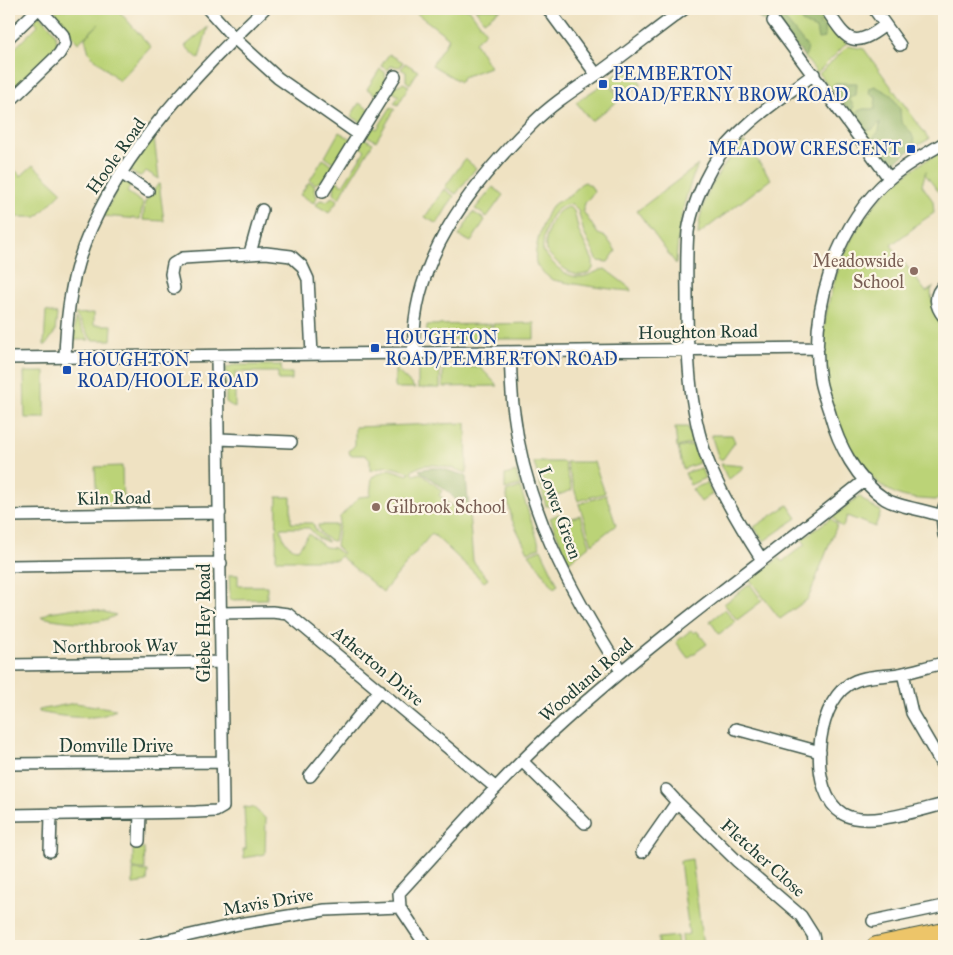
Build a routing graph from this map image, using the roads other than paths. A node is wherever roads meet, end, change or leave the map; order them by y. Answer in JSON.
{"nodes":[{"id":1,"x":39,"y":9,"type":"edge"},
{"id":2,"x":208,"y":9,"type":"edge"},
{"id":3,"x":264,"y":9,"type":"edge"},
{"id":4,"x":548,"y":9,"type":"edge"},
{"id":5,"x":684,"y":9,"type":"edge"},
{"id":6,"x":826,"y":9,"type":"edge"},
{"id":7,"x":874,"y":9,"type":"edge"},
{"id":8,"x":773,"y":20,"type":"dead end"},
{"id":9,"x":884,"y":25,"type":"junction"},
{"id":10,"x":9,"y":37,"type":"edge"},
{"id":11,"x":234,"y":38,"type":"junction"},
{"id":12,"x":900,"y":44,"type":"dead end"},
{"id":13,"x":596,"y":74,"type":"junction"},
{"id":14,"x":814,"y":74,"type":"junction"},
{"id":15,"x":395,"y":76,"type":"dead end"},
{"id":16,"x":9,"y":102,"type":"edge"},
{"id":17,"x":358,"y":134,"type":"junction"},
{"id":18,"x":944,"y":143,"type":"edge"},
{"id":19,"x":122,"y":174,"type":"junction"},
{"id":20,"x":890,"y":178,"type":"junction"},
{"id":21,"x":148,"y":192,"type":"dead end"},
{"id":22,"x":323,"y":192,"type":"dead end"},
{"id":23,"x":262,"y":210,"type":"dead end"},
{"id":24,"x":250,"y":254,"type":"junction"},
{"id":25,"x":944,"y":285,"type":"edge"},
{"id":26,"x":174,"y":288,"type":"dead end"},
{"id":27,"x":944,"y":317,"type":"edge"},
{"id":28,"x":818,"y":348,"type":"junction"},
{"id":29,"x":687,"y":349,"type":"junction"},
{"id":30,"x":414,"y":352,"type":"junction"},
{"id":31,"x":510,"y":352,"type":"junction"},
{"id":32,"x":312,"y":354,"type":"junction"},
{"id":33,"x":217,"y":356,"type":"junction"},
{"id":34,"x":65,"y":357,"type":"junction"},
{"id":35,"x":9,"y":358,"type":"edge"},
{"id":36,"x":219,"y":439,"type":"junction"},
{"id":37,"x":291,"y":442,"type":"dead end"},
{"id":38,"x":865,"y":480,"type":"junction"},
{"id":39,"x":943,"y":511,"type":"edge"},
{"id":40,"x":220,"y":513,"type":"junction"},
{"id":41,"x":9,"y":516,"type":"edge"},
{"id":42,"x":944,"y":535,"type":"edge"},
{"id":43,"x":762,"y":560,"type":"junction"},
{"id":44,"x":221,"y":563,"type":"junction"},
{"id":45,"x":9,"y":566,"type":"edge"},
{"id":46,"x":221,"y":613,"type":"junction"},
{"id":47,"x":221,"y":662,"type":"junction"},
{"id":48,"x":944,"y":663,"type":"edge"},
{"id":49,"x":9,"y":666,"type":"edge"},
{"id":50,"x":621,"y":671,"type":"junction"},
{"id":51,"x":903,"y":673,"type":"junction"},
{"id":52,"x":380,"y":690,"type":"junction"},
{"id":53,"x":736,"y":729,"type":"dead end"},
{"id":54,"x":820,"y":752,"type":"junction"},
{"id":55,"x":223,"y":762,"type":"junction"},
{"id":56,"x":522,"y":762,"type":"junction"},
{"id":57,"x":9,"y":764,"type":"edge"},
{"id":58,"x":944,"y":768,"type":"edge"},
{"id":59,"x":310,"y":776,"type":"dead end"},
{"id":60,"x":496,"y":788,"type":"junction"},
{"id":61,"x":666,"y":790,"type":"dead end"},
{"id":62,"x":678,"y":802,"type":"junction"},
{"id":63,"x":944,"y":804,"type":"edge"},
{"id":64,"x":140,"y":813,"type":"junction"},
{"id":65,"x":51,"y":814,"type":"junction"},
{"id":66,"x":9,"y":815,"type":"edge"},
{"id":67,"x":585,"y":823,"type":"dead end"},
{"id":68,"x":139,"y":841,"type":"dead end"},
{"id":69,"x":50,"y":851,"type":"dead end"},
{"id":70,"x":642,"y":852,"type":"dead end"},
{"id":71,"x":944,"y":906,"type":"edge"},
{"id":72,"x":400,"y":907,"type":"junction"},
{"id":73,"x":872,"y":921,"type":"dead end"},
{"id":74,"x":944,"y":932,"type":"edge"},
{"id":75,"x":142,"y":946,"type":"edge"},
{"id":76,"x":426,"y":946,"type":"edge"},
{"id":77,"x":815,"y":946,"type":"edge"},
{"id":78,"x":876,"y":946,"type":"edge"}],
"edges":[{"from":1,"to":10,"type":"street"},
{"from":1,"to":16,"type":"street"},
{"from":2,"to":11,"type":"street"},
{"from":3,"to":11,"type":"street","name":"Hoole Road"},
{"from":4,"to":13,"type":"street"},
{"from":5,"to":13,"type":"street"},
{"from":6,"to":9,"type":"street"},
{"from":7,"to":9,"type":"street"},
{"from":8,"to":14,"type":"street"},
{"from":9,"to":12,"type":"street"},
{"from":11,"to":17,"type":"street"},
{"from":11,"to":19,"type":"street","name":"Hoole Road"},
{"from":13,"to":30,"type":"street"},
{"from":14,"to":20,"type":"street"},
{"from":14,"to":29,"type":"street"},
{"from":15,"to":17,"type":"street"},
{"from":17,"to":22,"type":"street"},
{"from":18,"to":20,"type":"street"},
{"from":19,"to":21,"type":"street"},
{"from":19,"to":34,"type":"street","name":"Hoole Road"},
{"from":20,"to":28,"type":"street"},
{"from":23,"to":24,"type":"street"},
{"from":24,"to":26,"type":"street"},
{"from":24,"to":32,"type":"street"},
{"from":25,"to":27,"type":"street"},
{"from":28,"to":29,"type":"street","name":"Houghton Road"},
{"from":28,"to":38,"type":"street"},
{"from":29,"to":31,"type":"street","name":"Houghton Road"},
{"from":29,"to":43,"type":"street"},
{"from":30,"to":31,"type":"street","name":"Houghton Road"},
{"from":30,"to":32,"type":"street","name":"Houghton Road"},
{"from":31,"to":50,"type":"street","name":"Lower Green"},
{"from":32,"to":33,"type":"street","name":"Houghton Road"},
{"from":33,"to":34,"type":"street","name":"Houghton Road"},
{"from":33,"to":36,"type":"street","name":"Glebe Hey Road"},
{"from":34,"to":35,"type":"street","name":"Houghton Road"},
{"from":36,"to":37,"type":"street"},
{"from":36,"to":40,"type":"street","name":"Glebe Hey Road"},
{"from":38,"to":39,"type":"street"},
{"from":38,"to":43,"type":"street","name":"Woodland Road"},
{"from":39,"to":42,"type":"street"},
{"from":40,"to":41,"type":"street","name":"Kiln Road"},
{"from":40,"to":44,"type":"street","name":"Glebe Hey Road"},
{"from":43,"to":50,"type":"street","name":"Woodland Road"},
{"from":44,"to":45,"type":"street"},
{"from":44,"to":46,"type":"street","name":"Glebe Hey Road"},
{"from":46,"to":47,"type":"street","name":"Glebe Hey Road"},
{"from":46,"to":52,"type":"street","name":"Atherton Drive"},
{"from":47,"to":49,"type":"street","name":"Northbrook Way"},
{"from":47,"to":55,"type":"street","name":"Glebe Hey Road"},
{"from":48,"to":51,"type":"street"},
{"from":50,"to":56,"type":"street","name":"Woodland Road"},
{"from":51,"to":54,"type":"street"},
{"from":51,"to":58,"type":"street"},
{"from":52,"to":59,"type":"street"},
{"from":52,"to":60,"type":"street","name":"Atherton Drive"},
{"from":53,"to":54,"type":"street"},
{"from":54,"to":63,"type":"street"},
{"from":55,"to":57,"type":"street","name":"Domville Drive"},
{"from":55,"to":64,"type":"street","name":"Glebe Hey Road"},
{"from":56,"to":60,"type":"street","name":"Woodland Road"},
{"from":56,"to":67,"type":"street"},
{"from":60,"to":72,"type":"street","name":"Woodland Road"},
{"from":61,"to":62,"type":"street","name":"Fletcher Close"},
{"from":62,"to":70,"type":"street"},
{"from":62,"to":77,"type":"street","name":"Fletcher Close"},
{"from":64,"to":65,"type":"street","name":"Glebe Hey Road"},
{"from":64,"to":68,"type":"street"},
{"from":65,"to":66,"type":"street","name":"Glebe Hey Road"},
{"from":65,"to":69,"type":"street"},
{"from":71,"to":73,"type":"street"},
{"from":72,"to":75,"type":"street","name":"Mavis Drive"},
{"from":72,"to":76,"type":"street"},
{"from":74,"to":78,"type":"main road"}]}
